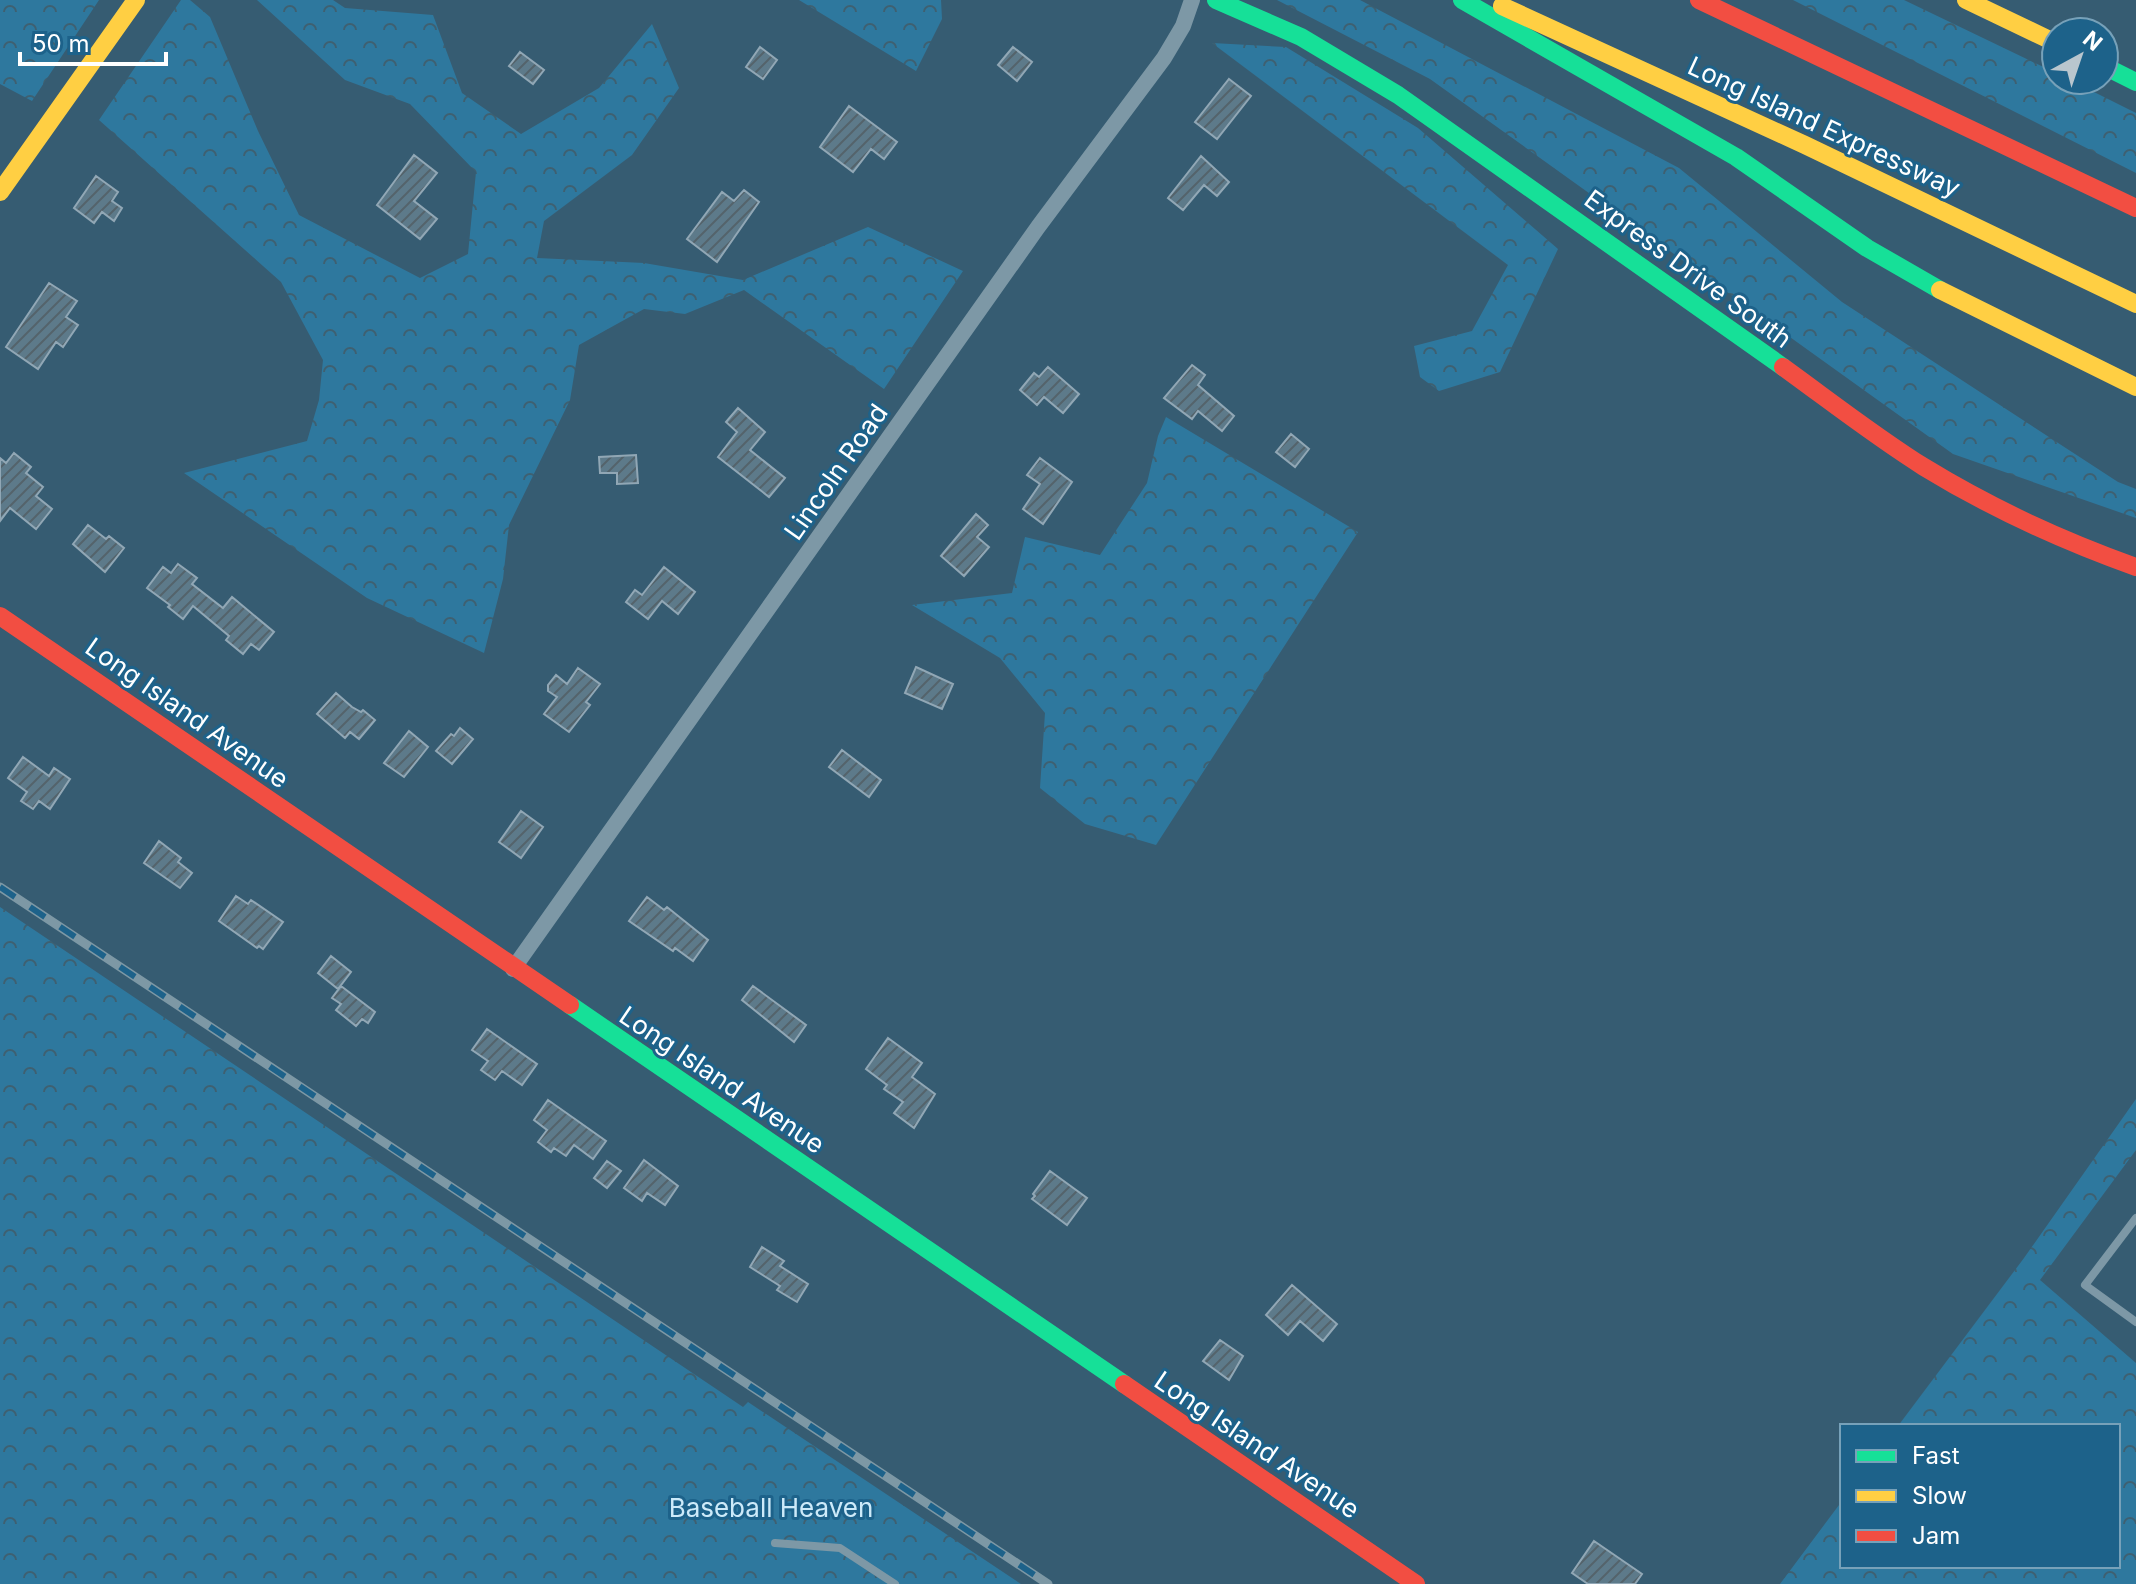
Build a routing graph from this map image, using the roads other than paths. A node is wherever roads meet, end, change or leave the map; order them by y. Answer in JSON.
{"nodes":[{"id":1,"x":136,"y":0,"type":"edge"},
{"id":2,"x":1192,"y":0,"type":"edge"},
{"id":3,"x":1216,"y":0,"type":"edge"},
{"id":4,"x":1462,"y":0,"type":"edge"},
{"id":5,"x":1489,"y":0,"type":"edge"},
{"id":6,"x":1699,"y":0,"type":"edge"},
{"id":7,"x":1966,"y":0,"type":"edge"},
{"id":8,"x":2040,"y":35,"type":"edge"},
{"id":9,"x":0,"y":192,"type":"edge"},
{"id":10,"x":2136,"y":208,"type":"edge"},
{"id":11,"x":2136,"y":304,"type":"edge"},
{"id":12,"x":2136,"y":387,"type":"edge"},
{"id":13,"x":2136,"y":567,"type":"edge"},
{"id":14,"x":0,"y":616,"type":"edge"},
{"id":15,"x":513,"y":969,"type":"junction"},
{"id":16,"x":2136,"y":1218,"type":"edge"},
{"id":17,"x":2136,"y":1322,"type":"edge"},
{"id":18,"x":775,"y":1543,"type":"dead end"},
{"id":19,"x":895,"y":1584,"type":"edge"},
{"id":20,"x":1416,"y":1584,"type":"edge"}],
"edges":[{"from":1,"to":9,"type":"main road"},
{"from":2,"to":15,"type":"street","name":"Lincoln Road"},
{"from":3,"to":13,"type":"main road","name":"Express Drive South"},
{"from":4,"to":12,"type":"main road"},
{"from":5,"to":11,"type":"main road","name":"Long Island Expressway"},
{"from":6,"to":10,"type":"main road"},
{"from":7,"to":8,"type":"main road"},
{"from":14,"to":15,"type":"main road","name":"Long Island Avenue"},
{"from":15,"to":20,"type":"main road","name":"Long Island Avenue"},
{"from":16,"to":17,"type":"lane"},
{"from":18,"to":19,"type":"lane"}]}
